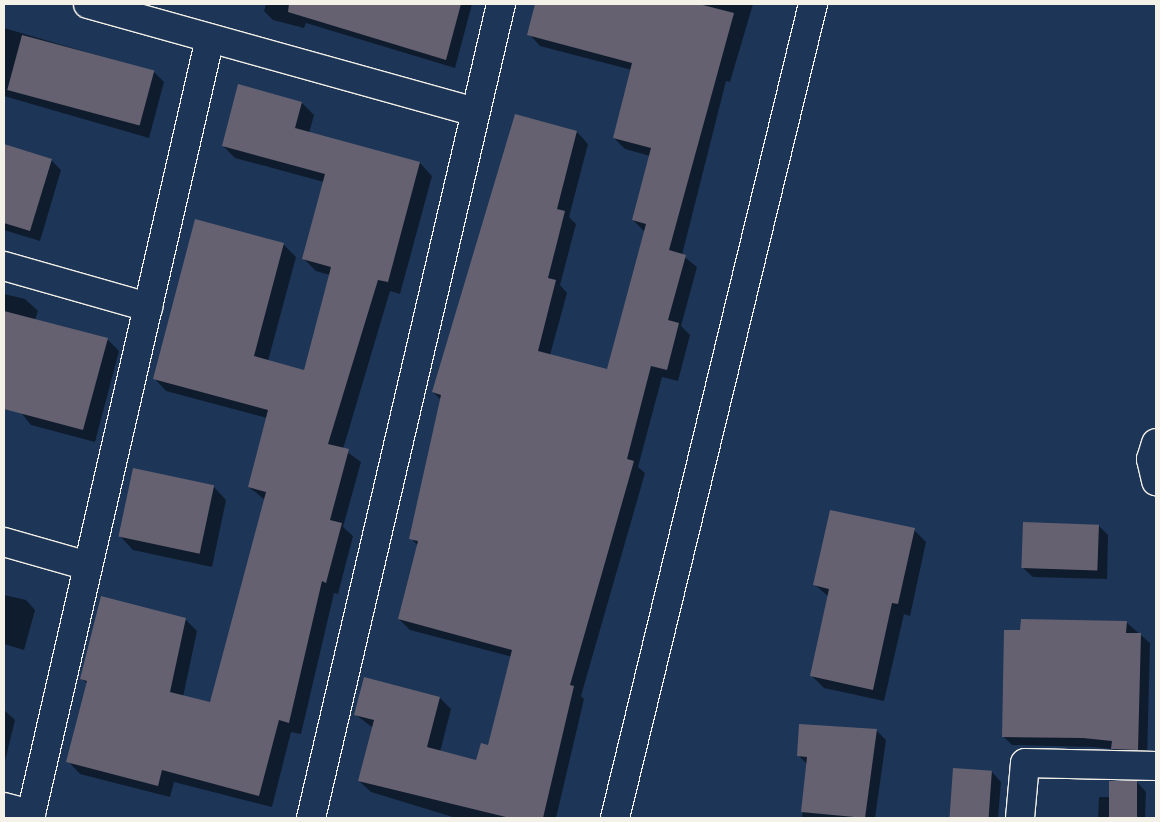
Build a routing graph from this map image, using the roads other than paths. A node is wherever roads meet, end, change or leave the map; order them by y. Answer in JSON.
{"nodes":[{"id":1,"x":88,"y":4,"type":"edge"},
{"id":2,"x":501,"y":4,"type":"edge"},
{"id":3,"x":813,"y":4,"type":"edge"},
{"id":4,"x":210,"y":38,"type":"junction"},
{"id":5,"x":474,"y":112,"type":"junction"},
{"id":6,"x":4,"y":266,"type":"edge"},
{"id":7,"x":148,"y":307,"type":"junction"},
{"id":8,"x":1156,"y":443,"type":"edge"},
{"id":9,"x":1156,"y":481,"type":"edge"},
{"id":10,"x":4,"y":542,"type":"edge"},
{"id":11,"x":88,"y":566,"type":"junction"},
{"id":12,"x":1156,"y":766,"type":"edge"},
{"id":13,"x":4,"y":807,"type":"edge"},
{"id":14,"x":311,"y":818,"type":"edge"},
{"id":15,"x":615,"y":818,"type":"edge"},
{"id":16,"x":1020,"y":818,"type":"edge"}],
"edges":[{"from":1,"to":4,"type":"street"},
{"from":2,"to":5,"type":"street"},
{"from":3,"to":15,"type":"street"},
{"from":4,"to":5,"type":"street"},
{"from":4,"to":7,"type":"street"},
{"from":5,"to":14,"type":"street"},
{"from":6,"to":7,"type":"street"},
{"from":7,"to":11,"type":"street"},
{"from":8,"to":9,"type":"street"},
{"from":10,"to":11,"type":"street"},
{"from":11,"to":13,"type":"street"},
{"from":12,"to":16,"type":"street"}]}
